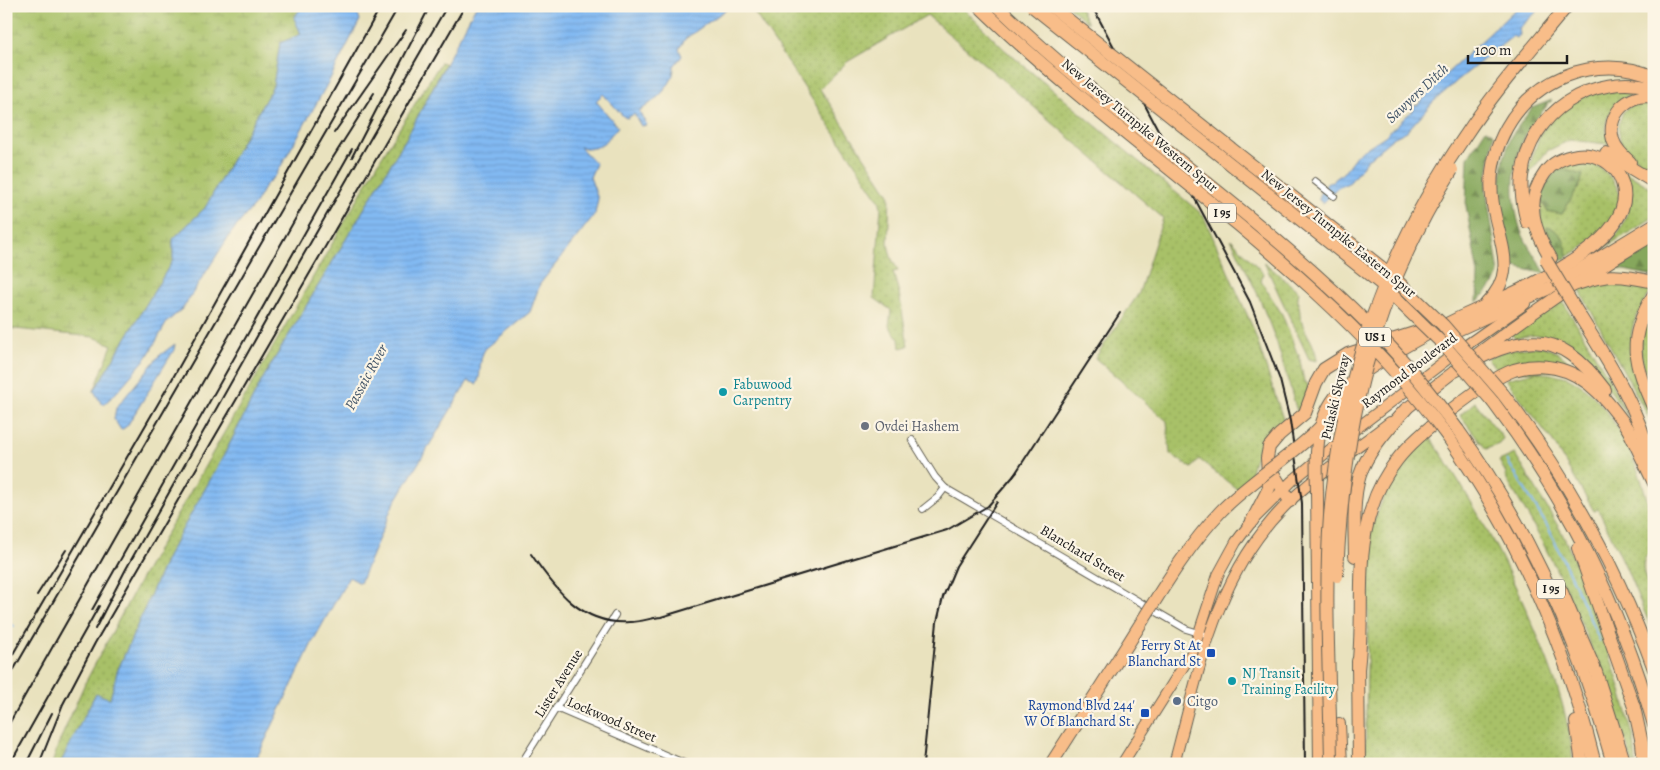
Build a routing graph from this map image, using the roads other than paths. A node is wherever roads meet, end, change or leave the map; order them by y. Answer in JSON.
{"nodes":[{"id":1,"x":979,"y":6,"type":"edge"},
{"id":2,"x":997,"y":6,"type":"edge"},
{"id":3,"x":1032,"y":6,"type":"edge"},
{"id":4,"x":1051,"y":6,"type":"edge"},
{"id":5,"x":1567,"y":6,"type":"edge"},
{"id":6,"x":1577,"y":6,"type":"edge"},
{"id":7,"x":1654,"y":77,"type":"edge"},
{"id":8,"x":1654,"y":88,"type":"edge"},
{"id":9,"x":1654,"y":97,"type":"edge"},
{"id":10,"x":1650,"y":179,"type":"edge"},
{"id":11,"x":1315,"y":181,"type":"dead end"},
{"id":12,"x":1334,"y":196,"type":"dead end"},
{"id":13,"x":1525,"y":211,"type":"junction"},
{"id":14,"x":1654,"y":224,"type":"edge"},
{"id":15,"x":1654,"y":234,"type":"edge"},
{"id":16,"x":1548,"y":259,"type":"junction"},
{"id":17,"x":1654,"y":282,"type":"edge"},
{"id":18,"x":1568,"y":287,"type":"junction"},
{"id":19,"x":1547,"y":289,"type":"junction"},
{"id":20,"x":1650,"y":300,"type":"edge"},
{"id":21,"x":1576,"y":304,"type":"junction"},
{"id":22,"x":1482,"y":308,"type":"junction"},
{"id":23,"x":1456,"y":319,"type":"junction"},
{"id":24,"x":1455,"y":371,"type":"junction"},
{"id":25,"x":1350,"y":386,"type":"junction"},
{"id":26,"x":1498,"y":398,"type":"junction"},
{"id":27,"x":1406,"y":409,"type":"junction"},
{"id":28,"x":1654,"y":409,"type":"edge"},
{"id":29,"x":1453,"y":433,"type":"junction"},
{"id":30,"x":1631,"y":433,"type":"junction"},
{"id":31,"x":912,"y":440,"type":"dead end"},
{"id":32,"x":1654,"y":440,"type":"edge"},
{"id":33,"x":1267,"y":461,"type":"junction"},
{"id":34,"x":1654,"y":474,"type":"edge"},
{"id":35,"x":1654,"y":483,"type":"edge"},
{"id":36,"x":945,"y":488,"type":"junction"},
{"id":37,"x":1282,"y":490,"type":"junction"},
{"id":38,"x":1560,"y":499,"type":"junction"},
{"id":39,"x":1290,"y":501,"type":"junction"},
{"id":40,"x":923,"y":509,"type":"dead end"},
{"id":41,"x":1252,"y":522,"type":"junction"},
{"id":42,"x":1518,"y":522,"type":"junction"},
{"id":43,"x":615,"y":615,"type":"dead end"},
{"id":44,"x":1638,"y":626,"type":"junction"},
{"id":45,"x":1204,"y":635,"type":"junction"},
{"id":46,"x":1561,"y":649,"type":"junction"},
{"id":47,"x":1654,"y":653,"type":"edge"},
{"id":48,"x":1358,"y":669,"type":"junction"},
{"id":49,"x":1654,"y":669,"type":"edge"},
{"id":50,"x":556,"y":708,"type":"junction"},
{"id":51,"x":1654,"y":725,"type":"edge"},
{"id":52,"x":521,"y":764,"type":"edge"},
{"id":53,"x":686,"y":764,"type":"edge"},
{"id":54,"x":1051,"y":764,"type":"edge"},
{"id":55,"x":1122,"y":764,"type":"edge"},
{"id":56,"x":1174,"y":764,"type":"edge"},
{"id":57,"x":1320,"y":764,"type":"edge"},
{"id":58,"x":1331,"y":764,"type":"edge"},
{"id":59,"x":1340,"y":764,"type":"edge"},
{"id":60,"x":1359,"y":764,"type":"edge"},
{"id":61,"x":1582,"y":764,"type":"edge"},
{"id":62,"x":1595,"y":764,"type":"edge"},
{"id":63,"x":1613,"y":764,"type":"edge"},
{"id":64,"x":1625,"y":764,"type":"edge"},
{"id":65,"x":1644,"y":764,"type":"edge"}],
"edges":[{"from":1,"to":29,"type":"highway","name":"New Jersey Turnpike Western Spur","number":"I 95","bridge":true},
{"from":2,"to":29,"type":"highway","name":"New Jersey Turnpike Western Spur","number":"I 95","bridge":true},
{"from":3,"to":26,"type":"highway","name":"New Jersey Turnpike Eastern Spur","bridge":true},
{"from":4,"to":26,"type":"highway","name":"New Jersey Turnpike Eastern Spur","bridge":true},
{"from":5,"to":25,"type":"highway","name":"Pulaski Skyway","number":"US 1","bridge":true},
{"from":6,"to":59,"type":"highway","name":"Pulaski Skyway","number":"US 1","bridge":true},
{"from":7,"to":22,"type":"highway"},
{"from":8,"to":13,"type":"highway"},
{"from":9,"to":10,"type":"highway"},
{"from":10,"to":13,"type":"highway"},
{"from":11,"to":12,"type":"street"},
{"from":13,"to":16,"type":"highway"},
{"from":14,"to":19,"type":"highway","name":"Raymond Boulevard"},
{"from":15,"to":18,"type":"highway","name":"Raymond Boulevard"},
{"from":16,"to":21,"type":"highway"},
{"from":16,"to":22,"type":"highway"},
{"from":17,"to":18,"type":"highway"},
{"from":18,"to":24,"type":"highway","name":"Raymond Boulevard"},
{"from":19,"to":25,"type":"highway"},
{"from":19,"to":37,"type":"main road","name":"Raymond Boulevard"},
{"from":20,"to":28,"type":"highway"},
{"from":21,"to":32,"type":"highway"},
{"from":21,"to":34,"type":"highway"},
{"from":22,"to":23,"type":"highway"},
{"from":23,"to":25,"type":"highway"},
{"from":23,"to":33,"type":"highway"},
{"from":24,"to":27,"type":"highway","name":"Raymond Boulevard"},
{"from":24,"to":30,"type":"highway"},
{"from":25,"to":54,"type":"highway","bridge":true},
{"from":25,"to":57,"type":"highway","bridge":true},
{"from":25,"to":58,"type":"highway","name":"Pulaski Skyway","number":"US 1","bridge":true},
{"from":26,"to":38,"type":"highway","name":"New Jersey Turnpike Eastern Spur"},
{"from":26,"to":44,"type":"highway","name":"New Jersey Turnpike Eastern Spur"},
{"from":27,"to":39,"type":"main road","name":"Raymond Boulevard"},
{"from":27,"to":48,"type":"highway"},
{"from":29,"to":42,"type":"highway","name":"New Jersey Turnpike Western Spur","number":"I 95"},
{"from":29,"to":46,"type":"highway","name":"New Jersey Turnpike Western Spur","number":"I 95"},
{"from":30,"to":35,"type":"highway"},
{"from":30,"to":48,"type":"highway"},
{"from":31,"to":36,"type":"street","name":"Blanchard Street"},
{"from":33,"to":37,"type":"highway"},
{"from":33,"to":41,"type":"highway"},
{"from":36,"to":40,"type":"street"},
{"from":36,"to":45,"type":"street","name":"Blanchard Street"},
{"from":37,"to":39,"type":"highway"},
{"from":37,"to":41,"type":"main road","name":"Raymond Boulevard"},
{"from":38,"to":51,"type":"highway","name":"New Jersey Turnpike Eastern Spur"},
{"from":38,"to":65,"type":"highway"},
{"from":39,"to":45,"type":"main road","name":"Raymond Boulevard"},
{"from":41,"to":45,"type":"main road","name":"Raymond Boulevard"},
{"from":42,"to":63,"type":"highway","name":"New Jersey Turnpike Western Spur","number":"I 95"},
{"from":42,"to":64,"type":"highway"},
{"from":43,"to":50,"type":"street","name":"Lister Avenue"},
{"from":44,"to":47,"type":"highway"},
{"from":44,"to":49,"type":"highway","name":"New Jersey Turnpike Eastern Spur"},
{"from":45,"to":55,"type":"main road","name":"Raymond Boulevard"},
{"from":45,"to":56,"type":"main road"},
{"from":46,"to":61,"type":"highway"},
{"from":46,"to":62,"type":"highway","name":"New Jersey Turnpike Western Spur","number":"I 95"},
{"from":48,"to":60,"type":"highway"},
{"from":50,"to":52,"type":"street","name":"Lister Avenue"},
{"from":50,"to":53,"type":"street","name":"Lockwood Street"}]}
